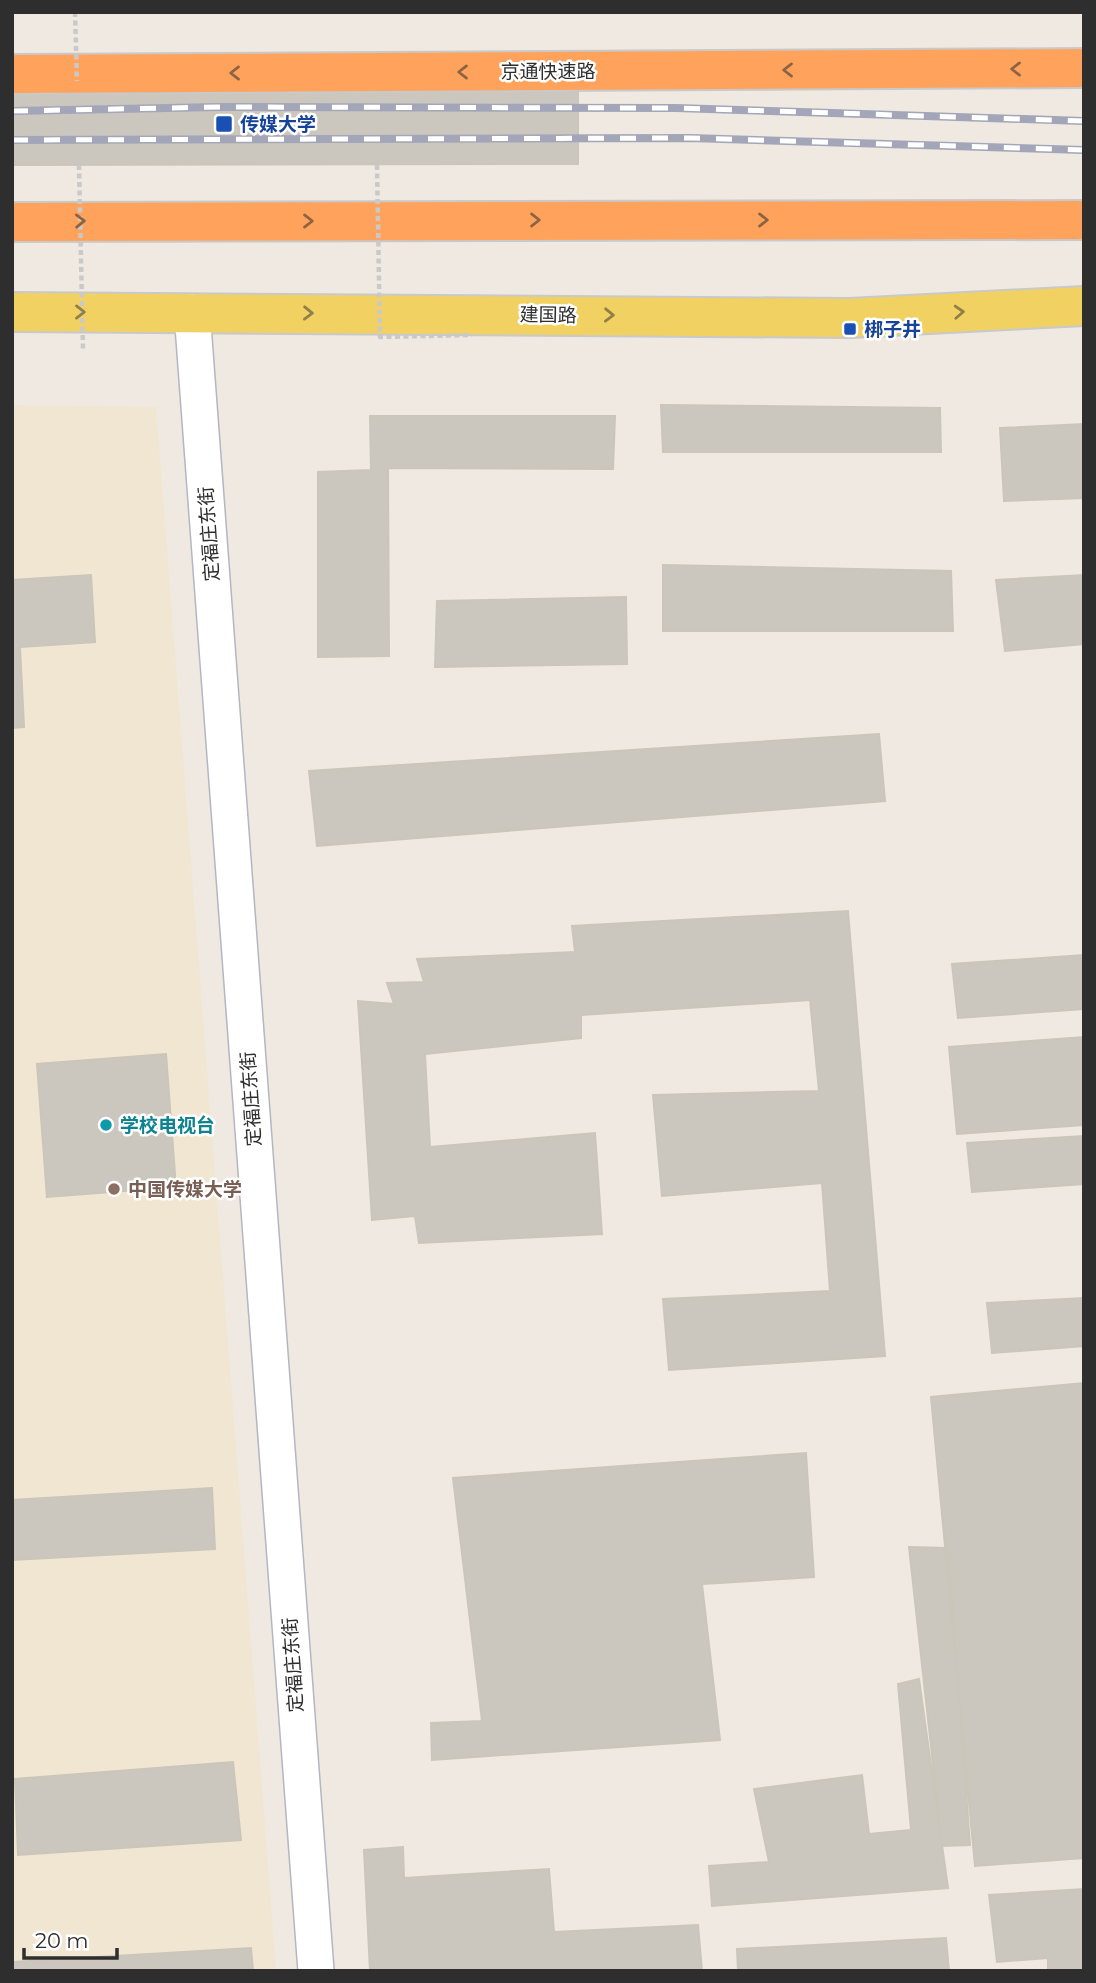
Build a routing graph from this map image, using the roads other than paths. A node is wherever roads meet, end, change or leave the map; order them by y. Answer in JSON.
{"nodes":[{"id":1,"x":1084,"y":68,"type":"edge"},
{"id":2,"x":12,"y":74,"type":"edge"},
{"id":3,"x":1084,"y":220,"type":"edge"},
{"id":4,"x":12,"y":222,"type":"edge"},
{"id":5,"x":1084,"y":306,"type":"edge"},
{"id":6,"x":12,"y":312,"type":"edge"},
{"id":7,"x":192,"y":312,"type":"junction"},
{"id":8,"x":316,"y":1971,"type":"edge"}],
"edges":[{"from":1,"to":2,"type":"highway","name":"京通快速路","one_way":true},
{"from":4,"to":3,"type":"highway","one_way":true},
{"from":7,"to":5,"type":"main road","name":"建国路","one_way":true},
{"from":6,"to":7,"type":"main road","name":"建国路","one_way":true},
{"from":7,"to":8,"type":"street","name":"定福庄东街"}]}
